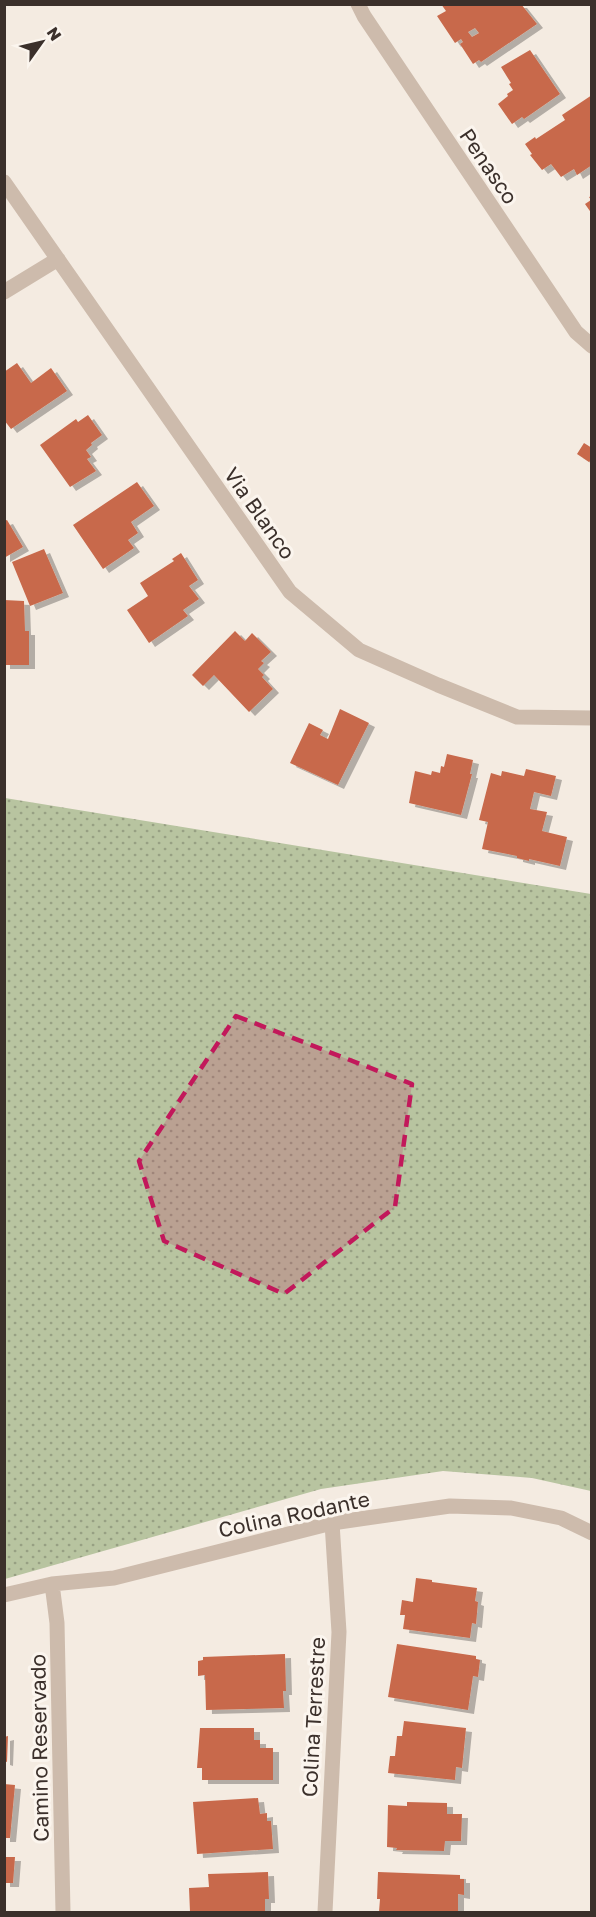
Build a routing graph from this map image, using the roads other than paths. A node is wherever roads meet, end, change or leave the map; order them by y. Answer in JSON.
{"nodes":[{"id":1,"x":358,"y":4,"type":"edge"},
{"id":2,"x":4,"y":182,"type":"edge"},
{"id":3,"x":58,"y":259,"type":"junction"},
{"id":4,"x":4,"y":292,"type":"edge"},
{"id":5,"x":591,"y":346,"type":"edge"},
{"id":6,"x":591,"y":718,"type":"edge"},
{"id":7,"x":332,"y":1523,"type":"junction"},
{"id":8,"x":591,"y":1533,"type":"edge"},
{"id":9,"x":52,"y":1584,"type":"junction"},
{"id":10,"x":4,"y":1595,"type":"edge"},
{"id":11,"x":63,"y":1912,"type":"edge"},
{"id":12,"x":325,"y":1912,"type":"edge"}],
"edges":[{"from":1,"to":5,"type":"street","name":"Penasco"},
{"from":2,"to":3,"type":"street","name":"Via Blanco"},
{"from":3,"to":4,"type":"street"},
{"from":3,"to":6,"type":"street","name":"Via Blanco"},
{"from":7,"to":8,"type":"street","name":"Colina Rodante"},
{"from":7,"to":9,"type":"street","name":"Colina Rodante"},
{"from":7,"to":12,"type":"street","name":"Colina Terrestre"},
{"from":9,"to":10,"type":"street","name":"Colina Rodante"},
{"from":9,"to":11,"type":"street","name":"Camino Reservado"}]}
